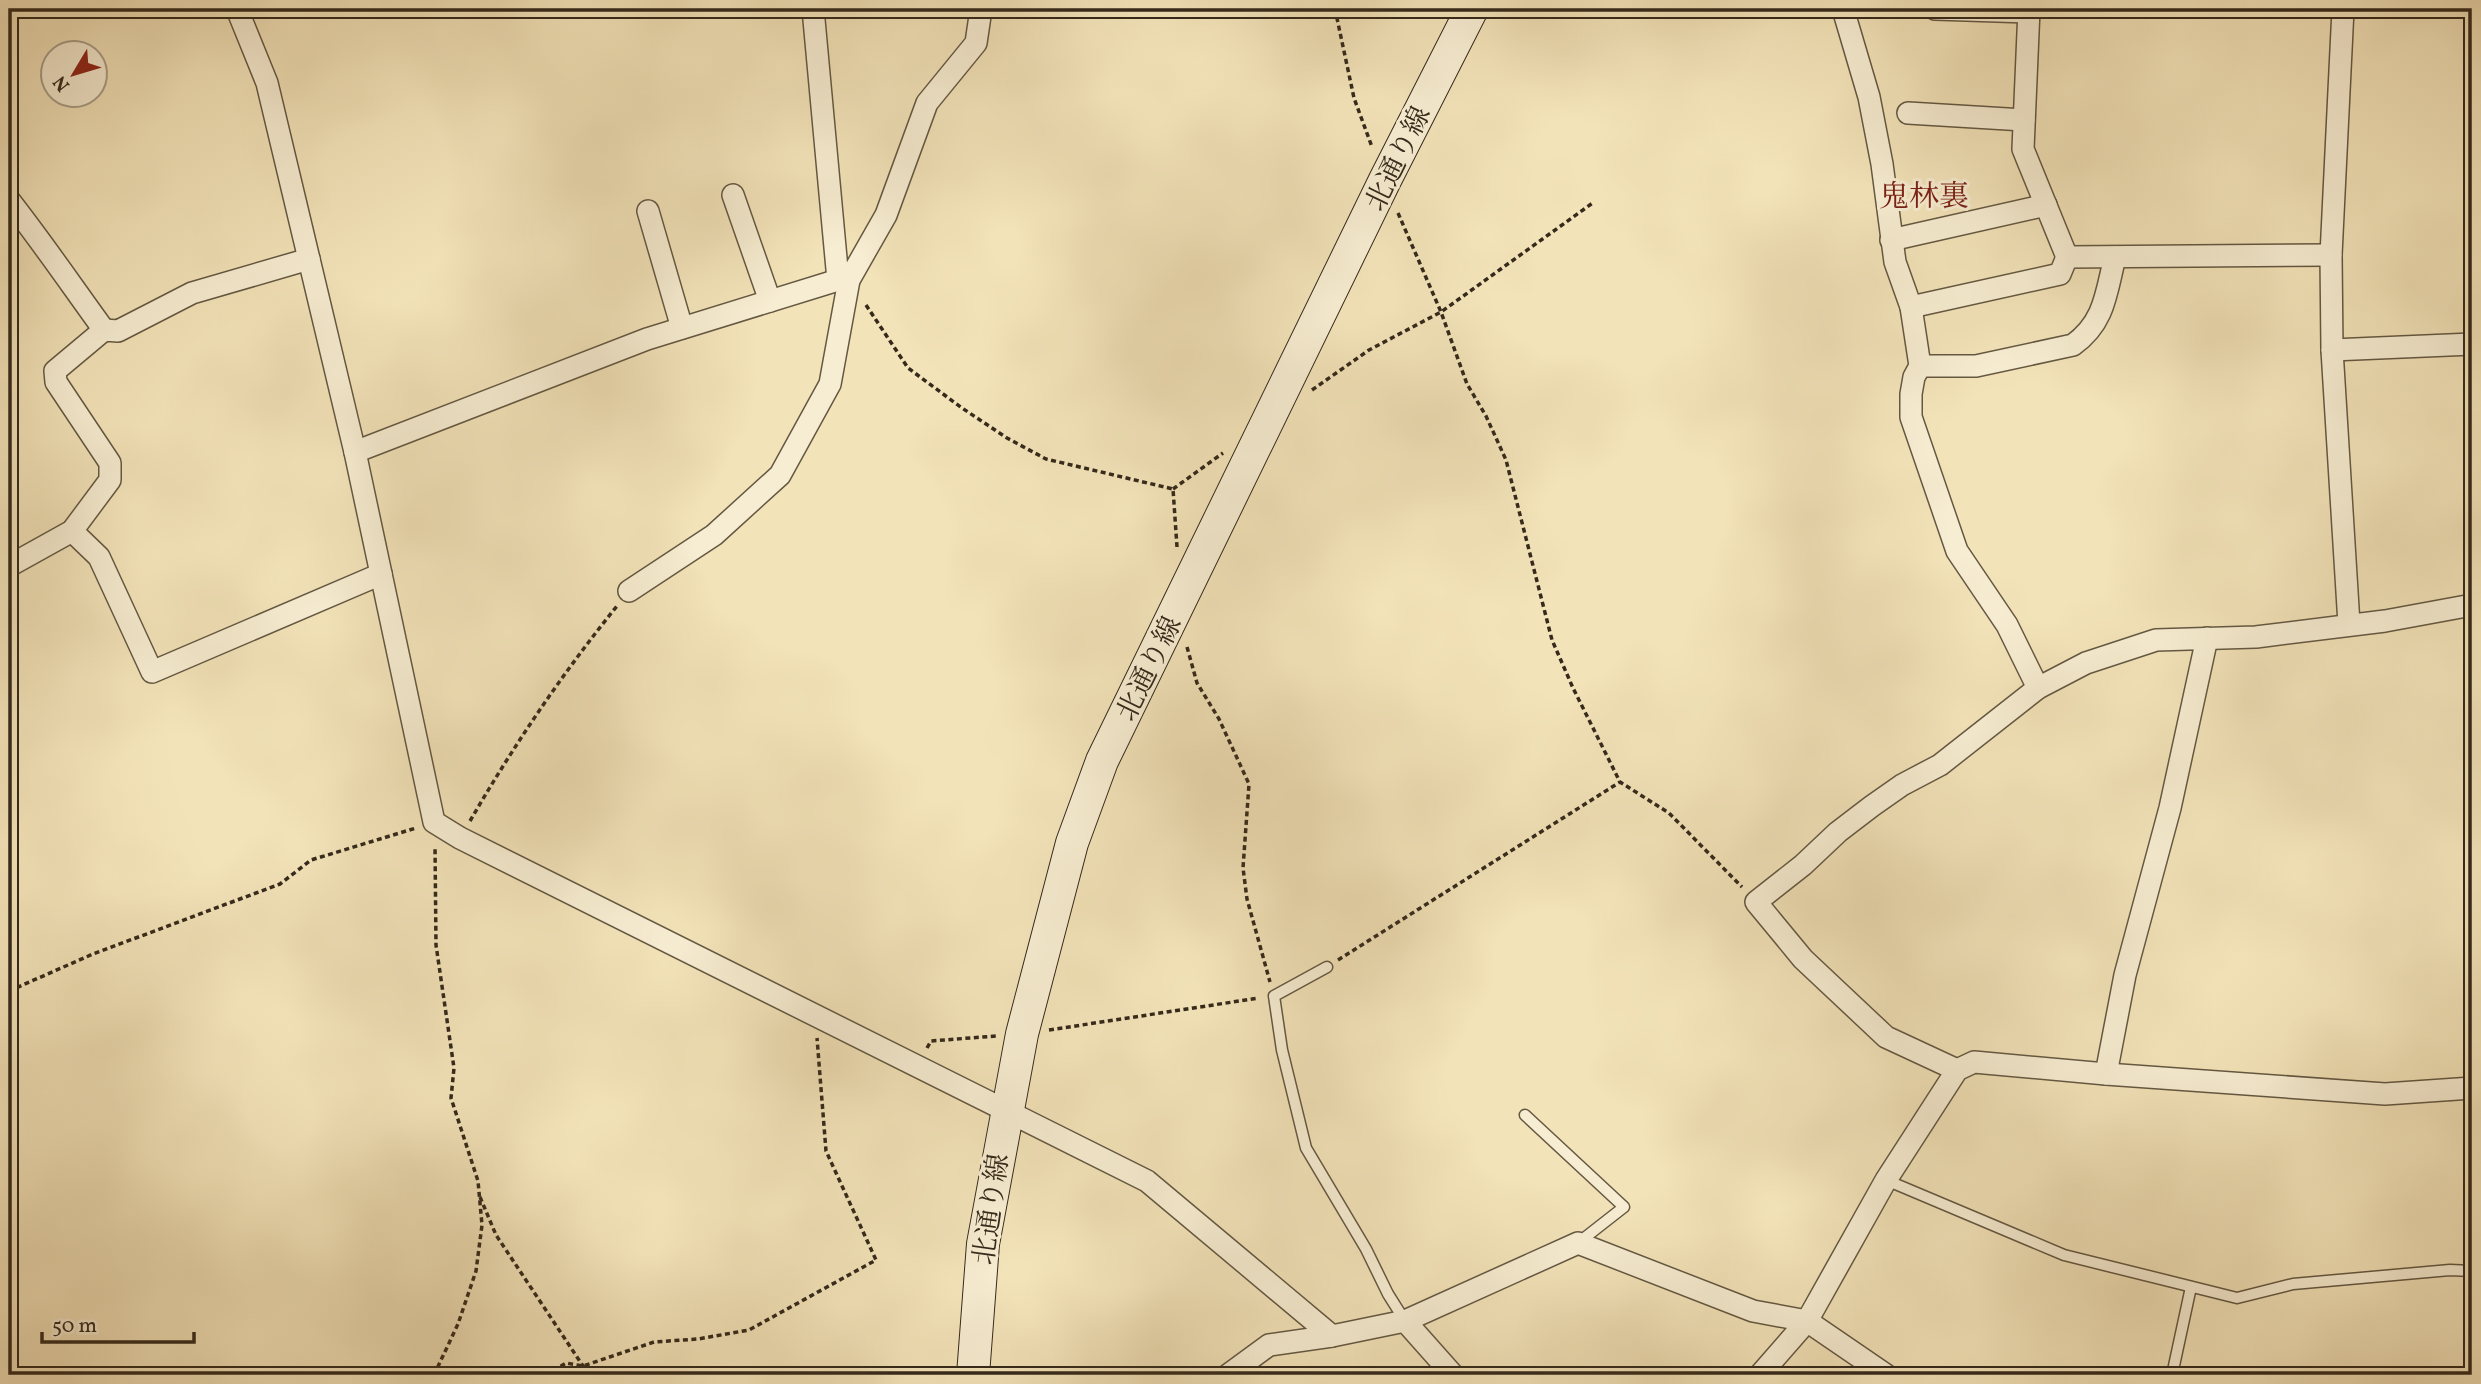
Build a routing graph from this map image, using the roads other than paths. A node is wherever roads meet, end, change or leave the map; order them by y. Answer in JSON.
{"nodes":[{"id":1,"x":237,"y":9,"type":"edge"},
{"id":2,"x":813,"y":9,"type":"edge"},
{"id":3,"x":981,"y":9,"type":"edge"},
{"id":4,"x":1472,"y":9,"type":"edge"},
{"id":5,"x":1843,"y":9,"type":"edge"},
{"id":6,"x":1935,"y":9,"type":"edge"},
{"id":7,"x":2343,"y":9,"type":"edge"},
{"id":8,"x":2029,"y":10,"type":"edge"},
{"id":9,"x":1908,"y":113,"type":"dead end"},
{"id":10,"x":2024,"y":120,"type":"junction"},
{"id":11,"x":733,"y":195,"type":"dead end"},
{"id":12,"x":9,"y":200,"type":"edge"},
{"id":13,"x":2046,"y":205,"type":"junction"},
{"id":14,"x":648,"y":211,"type":"dead end"},
{"id":15,"x":1891,"y":240,"type":"junction"},
{"id":16,"x":2331,"y":255,"type":"junction"},
{"id":17,"x":2067,"y":257,"type":"junction"},
{"id":18,"x":2115,"y":257,"type":"junction"},
{"id":19,"x":309,"y":260,"type":"junction"},
{"id":20,"x":844,"y":280,"type":"junction"},
{"id":21,"x":770,"y":301,"type":"junction"},
{"id":22,"x":1911,"y":307,"type":"junction"},
{"id":23,"x":681,"y":328,"type":"junction"},
{"id":24,"x":104,"y":330,"type":"junction"},
{"id":25,"x":2472,"y":344,"type":"edge"},
{"id":26,"x":2332,"y":350,"type":"junction"},
{"id":27,"x":1920,"y":366,"type":"junction"},
{"id":28,"x":355,"y":452,"type":"junction"},
{"id":29,"x":72,"y":531,"type":"junction"},
{"id":30,"x":9,"y":566,"type":"edge"},
{"id":31,"x":381,"y":574,"type":"junction"},
{"id":32,"x":629,"y":592,"type":"road end"},
{"id":33,"x":2472,"y":605,"type":"edge"},
{"id":34,"x":2349,"y":624,"type":"junction"},
{"id":35,"x":2207,"y":638,"type":"junction"},
{"id":36,"x":2038,"y":688,"type":"junction"},
{"id":37,"x":1327,"y":967,"type":"road end"},
{"id":38,"x":1957,"y":1070,"type":"junction"},
{"id":39,"x":2106,"y":1074,"type":"junction"},
{"id":40,"x":2472,"y":1088,"type":"edge"},
{"id":41,"x":1006,"y":1110,"type":"junction"},
{"id":42,"x":1525,"y":1115,"type":"dead end"},
{"id":43,"x":1886,"y":1180,"type":"junction"},
{"id":44,"x":1578,"y":1243,"type":"junction"},
{"id":45,"x":2472,"y":1271,"type":"edge"},
{"id":46,"x":2191,"y":1287,"type":"junction"},
{"id":47,"x":1405,"y":1321,"type":"junction"},
{"id":48,"x":1807,"y":1321,"type":"junction"},
{"id":49,"x":1332,"y":1336,"type":"junction"},
{"id":50,"x":1873,"y":1372,"type":"edge"},
{"id":51,"x":973,"y":1375,"type":"edge"},
{"id":52,"x":1228,"y":1375,"type":"edge"},
{"id":53,"x":1453,"y":1375,"type":"edge"},
{"id":54,"x":1760,"y":1375,"type":"edge"},
{"id":55,"x":2172,"y":1375,"type":"edge"}],
"edges":[{"from":1,"to":19,"type":"street"},
{"from":2,"to":20,"type":"street"},
{"from":3,"to":20,"type":"street"},
{"from":4,"to":41,"type":"street","name":"北通り線"},
{"from":5,"to":15,"type":"street"},
{"from":6,"to":8,"type":"street"},
{"from":7,"to":16,"type":"street"},
{"from":8,"to":10,"type":"street"},
{"from":9,"to":10,"type":"street"},
{"from":10,"to":13,"type":"street"},
{"from":11,"to":21,"type":"street"},
{"from":12,"to":24,"type":"street"},
{"from":13,"to":15,"type":"street"},
{"from":13,"to":17,"type":"street"},
{"from":14,"to":23,"type":"street"},
{"from":15,"to":22,"type":"street"},
{"from":16,"to":18,"type":"street"},
{"from":16,"to":26,"type":"street"},
{"from":17,"to":18,"type":"street"},
{"from":17,"to":22,"type":"street"},
{"from":18,"to":27,"type":"street"},
{"from":19,"to":24,"type":"street"},
{"from":19,"to":28,"type":"street"},
{"from":20,"to":21,"type":"street"},
{"from":20,"to":32,"type":"street"},
{"from":21,"to":23,"type":"street"},
{"from":22,"to":27,"type":"street"},
{"from":23,"to":28,"type":"street"},
{"from":24,"to":29,"type":"street"},
{"from":25,"to":26,"type":"street"},
{"from":26,"to":34,"type":"street"},
{"from":27,"to":36,"type":"street"},
{"from":28,"to":31,"type":"street"},
{"from":29,"to":30,"type":"street"},
{"from":29,"to":31,"type":"street"},
{"from":31,"to":41,"type":"street"},
{"from":33,"to":34,"type":"street"},
{"from":34,"to":35,"type":"street"},
{"from":35,"to":36,"type":"street"},
{"from":35,"to":39,"type":"street"},
{"from":36,"to":38,"type":"street"},
{"from":37,"to":47,"type":"lane"},
{"from":38,"to":39,"type":"street"},
{"from":38,"to":43,"type":"street"},
{"from":39,"to":40,"type":"street"},
{"from":41,"to":49,"type":"street"},
{"from":41,"to":51,"type":"street","name":"北通り線"},
{"from":42,"to":44,"type":"lane"},
{"from":43,"to":46,"type":"lane"},
{"from":43,"to":48,"type":"street"},
{"from":44,"to":47,"type":"street"},
{"from":44,"to":48,"type":"street"},
{"from":45,"to":46,"type":"lane"},
{"from":46,"to":55,"type":"lane"},
{"from":47,"to":49,"type":"street"},
{"from":47,"to":53,"type":"street"},
{"from":48,"to":50,"type":"street"},
{"from":48,"to":54,"type":"street"},
{"from":49,"to":52,"type":"street"}]}
